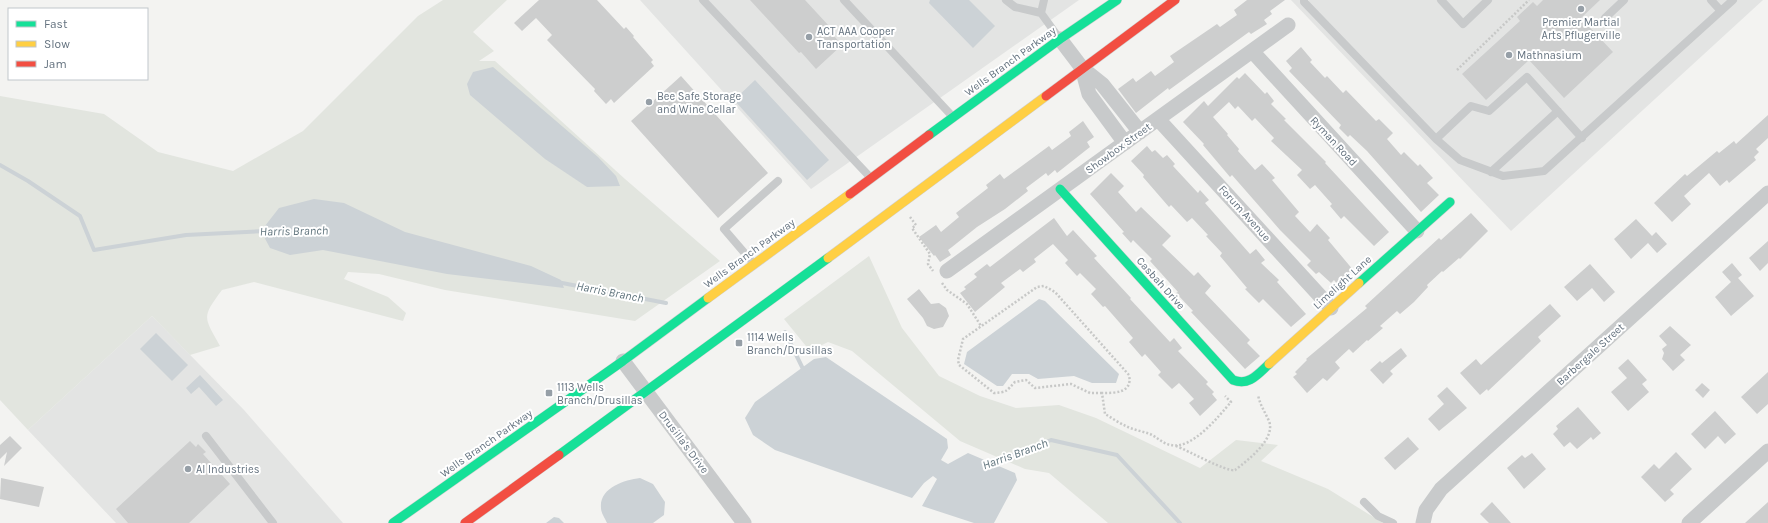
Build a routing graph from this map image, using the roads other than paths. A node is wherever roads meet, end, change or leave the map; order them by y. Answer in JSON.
{"nodes":[{"id":1,"x":703,"y":0,"type":"edge"},
{"id":2,"x":844,"y":0,"type":"edge"},
{"id":3,"x":1006,"y":0,"type":"edge"},
{"id":4,"x":1044,"y":0,"type":"edge"},
{"id":5,"x":1117,"y":0,"type":"edge"},
{"id":6,"x":1176,"y":0,"type":"edge"},
{"id":7,"x":1304,"y":0,"type":"edge"},
{"id":8,"x":1441,"y":0,"type":"edge"},
{"id":9,"x":1488,"y":0,"type":"edge"},
{"id":10,"x":1624,"y":0,"type":"edge"},
{"id":11,"x":1711,"y":0,"type":"edge"},
{"id":12,"x":1733,"y":0,"type":"edge"},
{"id":13,"x":1721,"y":11,"type":"junction"},
{"id":14,"x":1041,"y":13,"type":"junction"},
{"id":15,"x":1605,"y":18,"type":"dead end"},
{"id":16,"x":1288,"y":25,"type":"dead end"},
{"id":17,"x":1060,"y":39,"type":"junction"},
{"id":18,"x":1252,"y":51,"type":"junction"},
{"id":19,"x":1082,"y":68,"type":"junction"},
{"id":20,"x":1558,"y":111,"type":"junction"},
{"id":21,"x":954,"y":117,"type":"junction"},
{"id":22,"x":1158,"y":119,"type":"junction"},
{"id":23,"x":1140,"y":132,"type":"junction"},
{"id":24,"x":1582,"y":138,"type":"junction"},
{"id":25,"x":1436,"y":139,"type":"junction"},
{"id":26,"x":1125,"y":143,"type":"junction"},
{"id":27,"x":1492,"y":172,"type":"junction"},
{"id":28,"x":871,"y":178,"type":"junction"},
{"id":29,"x":778,"y":181,"type":"dead end"},
{"id":30,"x":1060,"y":189,"type":"junction"},
{"id":31,"x":1768,"y":193,"type":"edge"},
{"id":32,"x":1450,"y":202,"type":"dead end"},
{"id":33,"x":1417,"y":231,"type":"junction"},
{"id":34,"x":754,"y":264,"type":"junction"},
{"id":35,"x":947,"y":271,"type":"dead end"},
{"id":36,"x":1331,"y":308,"type":"junction"},
{"id":37,"x":623,"y":361,"type":"junction"},
{"id":38,"x":1250,"y":381,"type":"joint"},
{"id":39,"x":647,"y":392,"type":"junction"},
{"id":40,"x":206,"y":436,"type":"dead end"},
{"id":41,"x":1768,"y":451,"type":"edge"},
{"id":42,"x":1364,"y":502,"type":"dead end"},
{"id":43,"x":272,"y":523,"type":"edge"},
{"id":44,"x":393,"y":523,"type":"edge"},
{"id":45,"x":465,"y":523,"type":"edge"},
{"id":46,"x":744,"y":523,"type":"edge"},
{"id":47,"x":1393,"y":523,"type":"edge"},
{"id":48,"x":1423,"y":523,"type":"edge"},
{"id":49,"x":1689,"y":523,"type":"edge"}],
"edges":[{"from":1,"to":28,"type":"lane"},
{"from":2,"to":21,"type":"lane"},
{"from":3,"to":14,"type":"lane"},
{"from":4,"to":14,"type":"lane"},
{"from":5,"to":17,"type":"main road","name":"Wells Branch Parkway"},
{"from":6,"to":19,"type":"main road"},
{"from":7,"to":25,"type":"lane"},
{"from":8,"to":9,"type":"lane"},
{"from":10,"to":15,"type":"lane"},
{"from":11,"to":13,"type":"lane"},
{"from":12,"to":13,"type":"lane"},
{"from":13,"to":24,"type":"lane"},
{"from":14,"to":17,"type":"lane"},
{"from":16,"to":18,"type":"street","name":"Showbox Street"},
{"from":17,"to":19,"type":"street"},
{"from":17,"to":21,"type":"main road","name":"Wells Branch Parkway"},
{"from":18,"to":22,"type":"street","name":"Showbox Street"},
{"from":18,"to":33,"type":"street","name":"Ryman Road"},
{"from":19,"to":23,"type":"street"},
{"from":19,"to":26,"type":"street"},
{"from":19,"to":39,"type":"main road"},
{"from":20,"to":24,"type":"lane"},
{"from":20,"to":25,"type":"lane"},
{"from":20,"to":27,"type":"lane"},
{"from":21,"to":28,"type":"main road","name":"Wells Branch Parkway"},
{"from":22,"to":23,"type":"street","name":"Showbox Street"},
{"from":22,"to":36,"type":"street","name":"Forum Avenue"},
{"from":23,"to":26,"type":"street","name":"Showbox Street"},
{"from":24,"to":27,"type":"lane"},
{"from":25,"to":27,"type":"lane"},
{"from":26,"to":30,"type":"street","name":"Showbox Street"},
{"from":28,"to":34,"type":"main road","name":"Wells Branch Parkway"},
{"from":29,"to":34,"type":"lane"},
{"from":30,"to":35,"type":"street","name":"Showbox Street"},
{"from":30,"to":38,"type":"main road","name":"Casbah Drive"},
{"from":31,"to":48,"type":"street","name":"Barbergale Street"},
{"from":32,"to":33,"type":"main road","name":"Limelight Lane"},
{"from":33,"to":36,"type":"main road","name":"Limelight Lane"},
{"from":34,"to":37,"type":"main road","name":"Wells Branch Parkway"},
{"from":36,"to":38,"type":"main road","name":"Limelight Lane"},
{"from":37,"to":39,"type":"street","name":"Drusilla's Drive"},
{"from":37,"to":44,"type":"main road","name":"Wells Branch Parkway"},
{"from":39,"to":45,"type":"main road"},
{"from":39,"to":46,"type":"street","name":"Drusilla's Drive"},
{"from":40,"to":43,"type":"lane"},
{"from":41,"to":49,"type":"street"},
{"from":42,"to":47,"type":"lane"}]}
